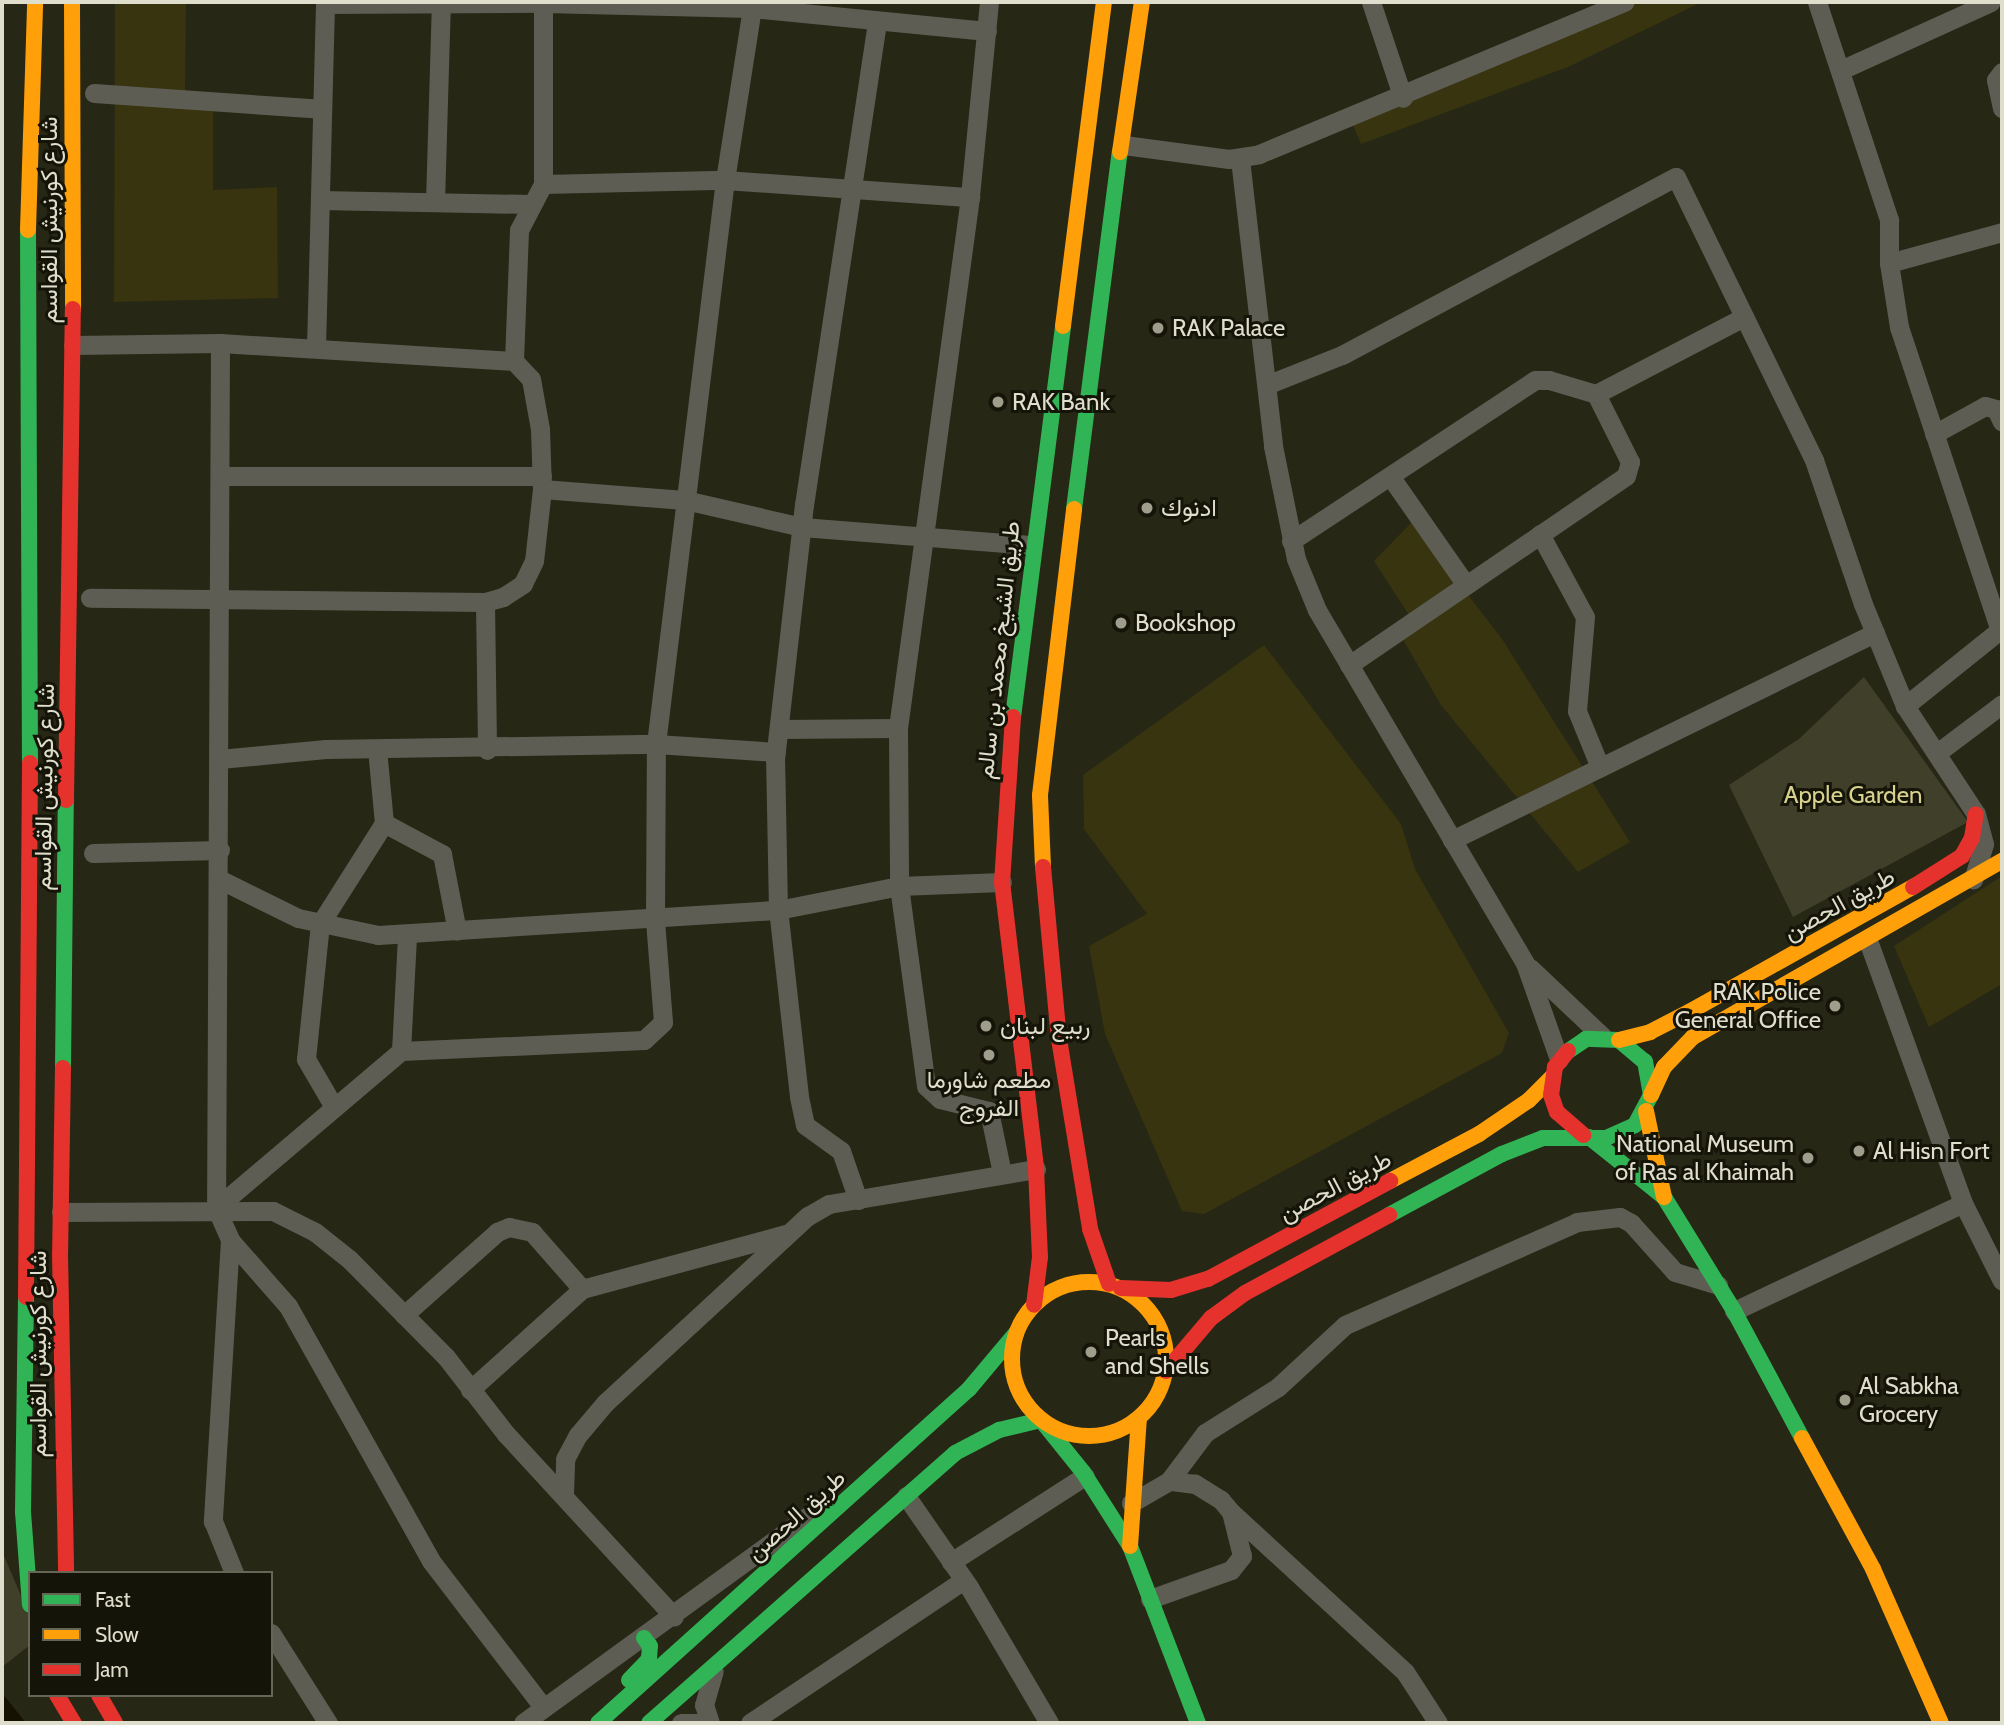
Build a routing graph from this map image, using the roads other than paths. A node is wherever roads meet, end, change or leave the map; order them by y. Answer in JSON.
{"nodes":[{"id":1,"x":35,"y":2,"type":"edge"},
{"id":2,"x":72,"y":2,"type":"edge"},
{"id":3,"x":989,"y":2,"type":"edge"},
{"id":4,"x":1104,"y":2,"type":"edge"},
{"id":5,"x":1142,"y":2,"type":"edge"},
{"id":6,"x":1371,"y":2,"type":"edge"},
{"id":7,"x":1625,"y":2,"type":"edge"},
{"id":8,"x":1817,"y":2,"type":"edge"},
{"id":9,"x":1991,"y":2,"type":"edge"},
{"id":10,"x":325,"y":3,"type":"edge"},
{"id":11,"x":441,"y":3,"type":"edge"},
{"id":12,"x":543,"y":3,"type":"edge"},
{"id":13,"x":752,"y":8,"type":"junction"},
{"id":14,"x":1593,"y":8,"type":"edge"},
{"id":15,"x":877,"y":21,"type":"junction"},
{"id":16,"x":987,"y":32,"type":"junction"},
{"id":17,"x":1843,"y":69,"type":"junction"},
{"id":18,"x":2002,"y":72,"type":"edge"},
{"id":19,"x":94,"y":93,"type":"dead end"},
{"id":20,"x":1403,"y":98,"type":"junction"},
{"id":21,"x":2002,"y":108,"type":"edge"},
{"id":22,"x":320,"y":109,"type":"junction"},
{"id":23,"x":1124,"y":145,"type":"junction"},
{"id":24,"x":1240,"y":159,"type":"junction"},
{"id":25,"x":725,"y":180,"type":"junction"},
{"id":26,"x":543,"y":184,"type":"junction"},
{"id":27,"x":852,"y":191,"type":"junction"},
{"id":28,"x":970,"y":197,"type":"junction"},
{"id":29,"x":320,"y":200,"type":"junction"},
{"id":30,"x":435,"y":202,"type":"junction"},
{"id":31,"x":532,"y":204,"type":"junction"},
{"id":32,"x":2002,"y":232,"type":"edge"},
{"id":33,"x":1889,"y":263,"type":"junction"},
{"id":34,"x":1744,"y":317,"type":"junction"},
{"id":35,"x":220,"y":344,"type":"junction"},
{"id":36,"x":73,"y":345,"type":"junction"},
{"id":37,"x":316,"y":348,"type":"junction"},
{"id":38,"x":514,"y":361,"type":"junction"},
{"id":39,"x":1269,"y":384,"type":"junction"},
{"id":40,"x":1596,"y":394,"type":"junction"},
{"id":41,"x":2002,"y":422,"type":"edge"},
{"id":42,"x":1934,"y":434,"type":"junction"},
{"id":43,"x":220,"y":476,"type":"junction"},
{"id":44,"x":1390,"y":476,"type":"junction"},
{"id":45,"x":542,"y":482,"type":"junction"},
{"id":46,"x":685,"y":499,"type":"junction"},
{"id":47,"x":802,"y":527,"type":"junction"},
{"id":48,"x":1540,"y":534,"type":"junction"},
{"id":49,"x":927,"y":535,"type":"junction"},
{"id":50,"x":1291,"y":541,"type":"junction"},
{"id":51,"x":1032,"y":545,"type":"junction"},
{"id":52,"x":1466,"y":585,"type":"junction"},
{"id":53,"x":90,"y":598,"type":"dead end"},
{"id":54,"x":221,"y":600,"type":"junction"},
{"id":55,"x":485,"y":602,"type":"junction"},
{"id":56,"x":2001,"y":629,"type":"edge"},
{"id":57,"x":1875,"y":633,"type":"junction"},
{"id":58,"x":1349,"y":665,"type":"junction"},
{"id":59,"x":2002,"y":704,"type":"edge"},
{"id":60,"x":1905,"y":706,"type":"junction"},
{"id":61,"x":898,"y":727,"type":"junction"},
{"id":62,"x":779,"y":729,"type":"junction"},
{"id":63,"x":656,"y":744,"type":"junction"},
{"id":64,"x":377,"y":749,"type":"junction"},
{"id":65,"x":487,"y":750,"type":"junction"},
{"id":66,"x":776,"y":751,"type":"junction"},
{"id":67,"x":1937,"y":752,"type":"junction"},
{"id":68,"x":220,"y":759,"type":"junction"},
{"id":69,"x":1600,"y":767,"type":"junction"},
{"id":70,"x":1976,"y":814,"type":"junction"},
{"id":71,"x":384,"y":823,"type":"junction"},
{"id":72,"x":1452,"y":840,"type":"junction"},
{"id":73,"x":220,"y":850,"type":"junction"},
{"id":74,"x":93,"y":853,"type":"dead end"},
{"id":75,"x":2002,"y":862,"type":"edge"},
{"id":76,"x":219,"y":879,"type":"junction"},
{"id":77,"x":1973,"y":879,"type":"junction"},
{"id":78,"x":1002,"y":882,"type":"junction"},
{"id":79,"x":899,"y":886,"type":"junction"},
{"id":80,"x":778,"y":910,"type":"junction"},
{"id":81,"x":655,"y":920,"type":"junction"},
{"id":82,"x":320,"y":924,"type":"junction"},
{"id":83,"x":457,"y":931,"type":"junction"},
{"id":84,"x":407,"y":934,"type":"junction"},
{"id":85,"x":1868,"y":941,"type":"junction"},
{"id":86,"x":1525,"y":962,"type":"junction"},
{"id":87,"x":1611,"y":1039,"type":"junction"},
{"id":88,"x":401,"y":1051,"type":"junction"},
{"id":89,"x":1555,"y":1068,"type":"junction"},
{"id":90,"x":1651,"y":1095,"type":"junction"},
{"id":91,"x":334,"y":1107,"type":"junction"},
{"id":92,"x":1646,"y":1111,"type":"junction"},
{"id":93,"x":1586,"y":1136,"type":"junction"},
{"id":94,"x":1036,"y":1169,"type":"junction"},
{"id":95,"x":1002,"y":1173,"type":"junction"},
{"id":96,"x":1664,"y":1197,"type":"junction"},
{"id":97,"x":858,"y":1200,"type":"junction"},
{"id":98,"x":1963,"y":1203,"type":"junction"},
{"id":99,"x":216,"y":1208,"type":"junction"},
{"id":100,"x":61,"y":1212,"type":"junction"},
{"id":101,"x":790,"y":1233,"type":"junction"},
{"id":102,"x":230,"y":1240,"type":"junction"},
{"id":103,"x":1240,"y":1246,"type":"dead end"},
{"id":104,"x":1727,"y":1255,"type":"dead end"},
{"id":105,"x":1706,"y":1266,"type":"junction"},
{"id":106,"x":1232,"y":1267,"type":"junction"},
{"id":107,"x":2002,"y":1281,"type":"edge"},
{"id":108,"x":1718,"y":1285,"type":"junction"},
{"id":109,"x":1115,"y":1286,"type":"junction"},
{"id":110,"x":61,"y":1288,"type":"junction"},
{"id":111,"x":582,"y":1289,"type":"junction"},
{"id":112,"x":77,"y":1303,"type":"dead end"},
{"id":113,"x":1034,"y":1305,"type":"junction"},
{"id":114,"x":1734,"y":1311,"type":"junction"},
{"id":115,"x":404,"y":1315,"type":"junction"},
{"id":116,"x":1016,"y":1333,"type":"junction"},
{"id":117,"x":1166,"y":1371,"type":"junction"},
{"id":118,"x":470,"y":1390,"type":"junction"},
{"id":119,"x":1139,"y":1418,"type":"junction"},
{"id":120,"x":1041,"y":1420,"type":"junction"},
{"id":121,"x":904,"y":1447,"type":"junction"},
{"id":122,"x":1085,"y":1476,"type":"junction"},
{"id":123,"x":1169,"y":1481,"type":"junction"},
{"id":124,"x":564,"y":1494,"type":"junction"},
{"id":125,"x":906,"y":1496,"type":"junction"},
{"id":126,"x":1132,"y":1503,"type":"junction"},
{"id":127,"x":1230,"y":1512,"type":"junction"},
{"id":128,"x":1130,"y":1546,"type":"junction"},
{"id":129,"x":951,"y":1562,"type":"junction"},
{"id":130,"x":66,"y":1571,"type":"edge"},
{"id":131,"x":233,"y":1571,"type":"edge"},
{"id":132,"x":28,"y":1578,"type":"edge"},
{"id":133,"x":964,"y":1580,"type":"junction"},
{"id":134,"x":1150,"y":1599,"type":"junction"},
{"id":135,"x":674,"y":1617,"type":"junction"},
{"id":136,"x":273,"y":1636,"type":"edge"},
{"id":137,"x":643,"y":1638,"type":"junction"},
{"id":138,"x":717,"y":1664,"type":"junction"},
{"id":139,"x":58,"y":1697,"type":"edge"},
{"id":140,"x":100,"y":1697,"type":"edge"},
{"id":141,"x":544,"y":1708,"type":"junction"},
{"id":142,"x":74,"y":1723,"type":"edge"},
{"id":143,"x":115,"y":1723,"type":"edge"},
{"id":144,"x":328,"y":1723,"type":"edge"},
{"id":145,"x":523,"y":1723,"type":"edge"},
{"id":146,"x":579,"y":1723,"type":"edge"},
{"id":147,"x":598,"y":1723,"type":"edge"},
{"id":148,"x":649,"y":1723,"type":"edge"},
{"id":149,"x":681,"y":1723,"type":"edge"},
{"id":150,"x":702,"y":1723,"type":"edge"},
{"id":151,"x":710,"y":1723,"type":"edge"},
{"id":152,"x":750,"y":1723,"type":"edge"},
{"id":153,"x":1049,"y":1723,"type":"edge"},
{"id":154,"x":1198,"y":1723,"type":"edge"},
{"id":155,"x":1438,"y":1723,"type":"edge"},
{"id":156,"x":1941,"y":1723,"type":"edge"}],
"edges":[{"from":1,"to":132,"type":"main road","name":"شارع كورنيش القواسم"},
{"from":2,"to":36,"type":"main road","name":"شارع كورنيش القواسم"},
{"from":3,"to":16,"type":"street"},
{"from":4,"to":51,"type":"main road","name":"طريق الشيخ محمد بن سالم"},
{"from":5,"to":23,"type":"main road"},
{"from":6,"to":20,"type":"street"},
{"from":7,"to":14,"type":"street"},
{"from":8,"to":17,"type":"street"},
{"from":9,"to":17,"type":"street"},
{"from":10,"to":11,"type":"street"},
{"from":10,"to":22,"type":"street"},
{"from":11,"to":12,"type":"street"},
{"from":11,"to":30,"type":"street"},
{"from":12,"to":13,"type":"street"},
{"from":12,"to":26,"type":"street"},
{"from":13,"to":15,"type":"street"},
{"from":13,"to":25,"type":"street"},
{"from":14,"to":20,"type":"street"},
{"from":15,"to":16,"type":"street"},
{"from":15,"to":27,"type":"street"},
{"from":16,"to":28,"type":"street"},
{"from":17,"to":33,"type":"street"},
{"from":18,"to":21,"type":"street"},
{"from":19,"to":22,"type":"street"},
{"from":20,"to":24,"type":"street"},
{"from":22,"to":29,"type":"street"},
{"from":23,"to":24,"type":"street"},
{"from":23,"to":109,"type":"main road"},
{"from":24,"to":39,"type":"street"},
{"from":25,"to":26,"type":"street"},
{"from":25,"to":27,"type":"street"},
{"from":25,"to":46,"type":"street"},
{"from":26,"to":31,"type":"street"},
{"from":27,"to":28,"type":"street"},
{"from":27,"to":47,"type":"street"},
{"from":28,"to":49,"type":"street"},
{"from":29,"to":30,"type":"street"},
{"from":29,"to":37,"type":"street"},
{"from":30,"to":31,"type":"street"},
{"from":31,"to":38,"type":"street"},
{"from":32,"to":33,"type":"street"},
{"from":33,"to":42,"type":"street"},
{"from":34,"to":39,"type":"street"},
{"from":34,"to":40,"type":"street"},
{"from":34,"to":57,"type":"street"},
{"from":35,"to":36,"type":"street"},
{"from":35,"to":37,"type":"street"},
{"from":35,"to":43,"type":"street"},
{"from":36,"to":100,"type":"main road","name":"شارع كورنيش القواسم"},
{"from":37,"to":38,"type":"street"},
{"from":38,"to":45,"type":"street"},
{"from":39,"to":50,"type":"street"},
{"from":40,"to":44,"type":"street"},
{"from":40,"to":48,"type":"street"},
{"from":41,"to":42,"type":"street"},
{"from":42,"to":56,"type":"street"},
{"from":43,"to":45,"type":"street"},
{"from":43,"to":54,"type":"street"},
{"from":44,"to":50,"type":"street"},
{"from":44,"to":52,"type":"street"},
{"from":45,"to":46,"type":"street"},
{"from":45,"to":55,"type":"street"},
{"from":46,"to":47,"type":"street"},
{"from":46,"to":63,"type":"street"},
{"from":47,"to":49,"type":"street"},
{"from":47,"to":62,"type":"street"},
{"from":48,"to":52,"type":"street"},
{"from":48,"to":69,"type":"street"},
{"from":49,"to":51,"type":"street"},
{"from":49,"to":61,"type":"street"},
{"from":50,"to":58,"type":"street"},
{"from":51,"to":78,"type":"main road","name":"طريق الشيخ محمد بن سالم"},
{"from":52,"to":58,"type":"street"},
{"from":53,"to":54,"type":"street"},
{"from":54,"to":55,"type":"street"},
{"from":54,"to":68,"type":"street"},
{"from":55,"to":65,"type":"street"},
{"from":56,"to":60,"type":"street"},
{"from":57,"to":60,"type":"street"},
{"from":57,"to":69,"type":"street"},
{"from":58,"to":72,"type":"street"},
{"from":59,"to":67,"type":"street"},
{"from":60,"to":67,"type":"street"},
{"from":61,"to":62,"type":"street"},
{"from":61,"to":79,"type":"street"},
{"from":62,"to":66,"type":"street"},
{"from":63,"to":65,"type":"street"},
{"from":63,"to":66,"type":"street"},
{"from":63,"to":81,"type":"street"},
{"from":64,"to":65,"type":"street"},
{"from":64,"to":68,"type":"street"},
{"from":64,"to":71,"type":"street"},
{"from":66,"to":80,"type":"street"},
{"from":67,"to":70,"type":"street"},
{"from":68,"to":73,"type":"street"},
{"from":69,"to":72,"type":"street"},
{"from":70,"to":77,"type":"street"},
{"from":70,"to":87,"type":"main road","name":"طريق الحصن"},
{"from":71,"to":82,"type":"street"},
{"from":71,"to":83,"type":"street"},
{"from":72,"to":86,"type":"street"},
{"from":73,"to":74,"type":"street"},
{"from":73,"to":76,"type":"street"},
{"from":75,"to":77,"type":"main road","name":"طريق الحصن"},
{"from":76,"to":82,"type":"street"},
{"from":76,"to":99,"type":"street"},
{"from":77,"to":85,"type":"main road","name":"طريق الحصن"},
{"from":78,"to":79,"type":"street"},
{"from":78,"to":94,"type":"main road","name":"طريق الشيخ محمد بن سالم"},
{"from":79,"to":80,"type":"street"},
{"from":79,"to":95,"type":"street"},
{"from":80,"to":81,"type":"street"},
{"from":80,"to":97,"type":"street"},
{"from":81,"to":83,"type":"street"},
{"from":81,"to":88,"type":"street"},
{"from":82,"to":84,"type":"street"},
{"from":82,"to":91,"type":"street"},
{"from":83,"to":84,"type":"street"},
{"from":84,"to":88,"type":"street"},
{"from":85,"to":90,"type":"main road","name":"طريق الحصن"},
{"from":85,"to":98,"type":"street"},
{"from":86,"to":87,"type":"street"},
{"from":86,"to":89,"type":"street"},
{"from":87,"to":89,"type":"main road"},
{"from":87,"to":90,"type":"main road"},
{"from":88,"to":91,"type":"street"},
{"from":89,"to":93,"type":"main road"},
{"from":89,"to":106,"type":"main road","name":"طريق الحصن"},
{"from":90,"to":92,"type":"main road"},
{"from":91,"to":99,"type":"street"},
{"from":92,"to":93,"type":"main road"},
{"from":92,"to":96,"type":"main road"},
{"from":93,"to":96,"type":"main road"},
{"from":93,"to":117,"type":"main road","name":"طريق الحصن"},
{"from":94,"to":95,"type":"street"},
{"from":94,"to":113,"type":"main road","name":"طريق الشيخ محمد بن سالم"},
{"from":95,"to":97,"type":"street"},
{"from":96,"to":105,"type":"main road"},
{"from":97,"to":101,"type":"street"},
{"from":98,"to":107,"type":"street"},
{"from":98,"to":114,"type":"street"},
{"from":99,"to":100,"type":"street"},
{"from":99,"to":102,"type":"street"},
{"from":99,"to":115,"type":"street"},
{"from":100,"to":110,"type":"main road","name":"شارع كورنيش القواسم"},
{"from":101,"to":111,"type":"street"},
{"from":101,"to":124,"type":"street"},
{"from":102,"to":131,"type":"street"},
{"from":102,"to":141,"type":"street"},
{"from":103,"to":106,"type":"main road"},
{"from":104,"to":105,"type":"main road"},
{"from":105,"to":108,"type":"main road"},
{"from":106,"to":109,"type":"main road","name":"طريق الحصن"},
{"from":108,"to":114,"type":"main road"},
{"from":108,"to":123,"type":"street"},
{"from":109,"to":113,"type":"main road"},
{"from":109,"to":117,"type":"main road"},
{"from":110,"to":112,"type":"main road"},
{"from":110,"to":130,"type":"main road","name":"شارع كورنيش القواسم"},
{"from":111,"to":115,"type":"street"},
{"from":111,"to":118,"type":"street"},
{"from":113,"to":116,"type":"main road"},
{"from":114,"to":156,"type":"main road"},
{"from":115,"to":118,"type":"street"},
{"from":116,"to":120,"type":"main road"},
{"from":116,"to":121,"type":"main road","name":"طريق الحصن"},
{"from":117,"to":119,"type":"main road"},
{"from":118,"to":124,"type":"street"},
{"from":119,"to":120,"type":"main road"},
{"from":119,"to":126,"type":"main road"},
{"from":120,"to":122,"type":"main road"},
{"from":120,"to":125,"type":"main road"},
{"from":121,"to":135,"type":"street"},
{"from":121,"to":147,"type":"main road","name":"طريق الحصن"},
{"from":122,"to":128,"type":"main road"},
{"from":122,"to":129,"type":"street"},
{"from":123,"to":126,"type":"street"},
{"from":123,"to":127,"type":"street"},
{"from":124,"to":135,"type":"street"},
{"from":125,"to":129,"type":"street"},
{"from":125,"to":138,"type":"main road"},
{"from":126,"to":128,"type":"main road"},
{"from":127,"to":134,"type":"street"},
{"from":127,"to":155,"type":"street"},
{"from":128,"to":134,"type":"main road"},
{"from":129,"to":133,"type":"street"},
{"from":133,"to":152,"type":"street"},
{"from":133,"to":153,"type":"street"},
{"from":134,"to":154,"type":"main road"},
{"from":135,"to":137,"type":"street"},
{"from":136,"to":144,"type":"street"},
{"from":137,"to":141,"type":"street"},
{"from":137,"to":146,"type":"main road"},
{"from":138,"to":148,"type":"main road"},
{"from":138,"to":151,"type":"street"},
{"from":139,"to":142,"type":"main road"},
{"from":140,"to":143,"type":"main road"},
{"from":141,"to":145,"type":"street"},
{"from":149,"to":150,"type":"street"}]}
